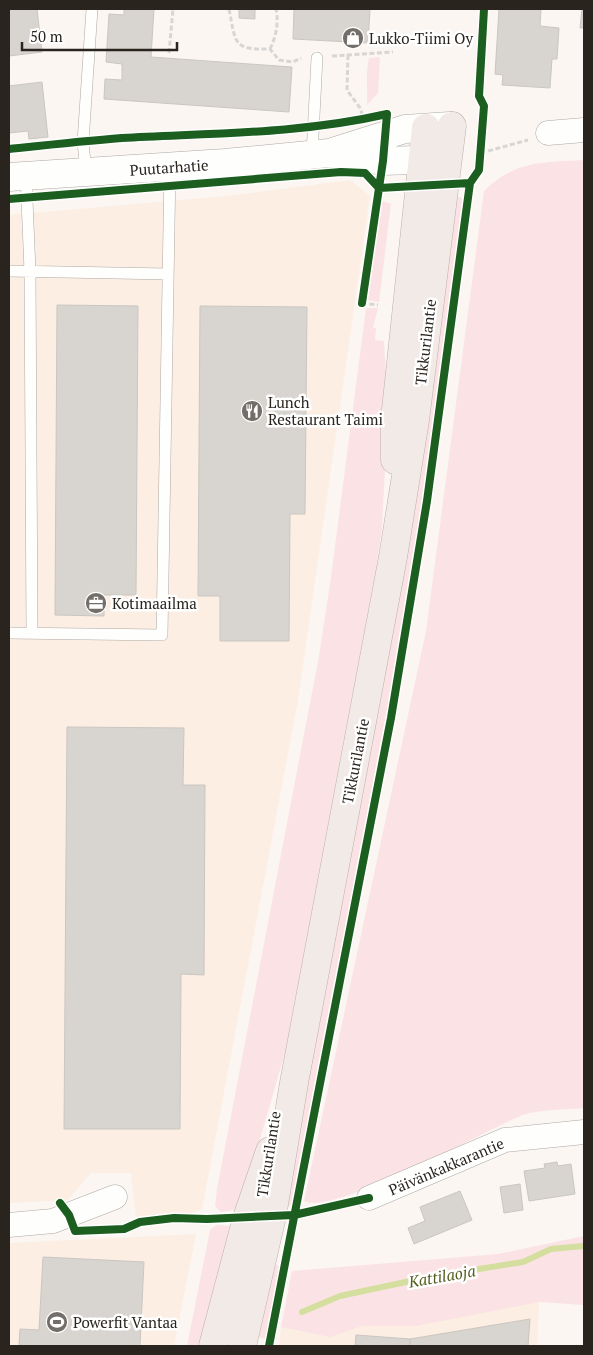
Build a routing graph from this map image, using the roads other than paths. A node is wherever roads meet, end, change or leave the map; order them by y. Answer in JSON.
{"nodes":[{"id":1,"x":92,"y":9,"type":"edge"},
{"id":2,"x":317,"y":58,"type":"road end"},
{"id":3,"x":439,"y":127,"type":"joint"},
{"id":4,"x":584,"y":130,"type":"edge"},
{"id":5,"x":548,"y":133,"type":"road end"},
{"id":6,"x":321,"y":154,"type":"junction"},
{"id":7,"x":434,"y":160,"type":"junction"},
{"id":8,"x":170,"y":168,"type":"junction"},
{"id":9,"x":86,"y":172,"type":"junction"},
{"id":10,"x":18,"y":176,"type":"edge"},
{"id":11,"x":9,"y":271,"type":"edge"},
{"id":12,"x":30,"y":271,"type":"junction"},
{"id":13,"x":168,"y":274,"type":"junction"},
{"id":14,"x":9,"y":633,"type":"edge"},
{"id":15,"x":32,"y":633,"type":"junction"},
{"id":16,"x":294,"y":1083,"type":"junction"},
{"id":17,"x":584,"y":1132,"type":"edge"},
{"id":18,"x":115,"y":1197,"type":"dead end"},
{"id":19,"x":369,"y":1198,"type":"dead end"},
{"id":20,"x":9,"y":1224,"type":"edge"},
{"id":21,"x":212,"y":1346,"type":"edge"},
{"id":22,"x":242,"y":1346,"type":"edge"}],
"edges":[{"from":1,"to":9,"type":"lane"},
{"from":2,"to":6,"type":"lane"},
{"from":3,"to":6,"type":"street","name":"Puutarhatie"},
{"from":3,"to":7,"type":"main road","name":"Tikkurilantie"},
{"from":4,"to":5,"type":"street"},
{"from":6,"to":7,"type":"street","name":"Puutarhatie"},
{"from":6,"to":8,"type":"street","name":"Puutarhatie"},
{"from":7,"to":16,"type":"main road","name":"Tikkurilantie"},
{"from":8,"to":9,"type":"street","name":"Puutarhatie"},
{"from":8,"to":13,"type":"lane"},
{"from":9,"to":10,"type":"street","name":"Puutarhatie"},
{"from":10,"to":12,"type":"lane"},
{"from":11,"to":12,"type":"lane"},
{"from":12,"to":13,"type":"lane"},
{"from":12,"to":15,"type":"lane"},
{"from":13,"to":15,"type":"lane"},
{"from":14,"to":15,"type":"lane"},
{"from":16,"to":21,"type":"main road","name":"Tikkurilantie"},
{"from":16,"to":22,"type":"main road","name":"Tikkurilantie"},
{"from":17,"to":19,"type":"street","name":"Päivänkakkarantie"},
{"from":18,"to":20,"type":"street"}]}
